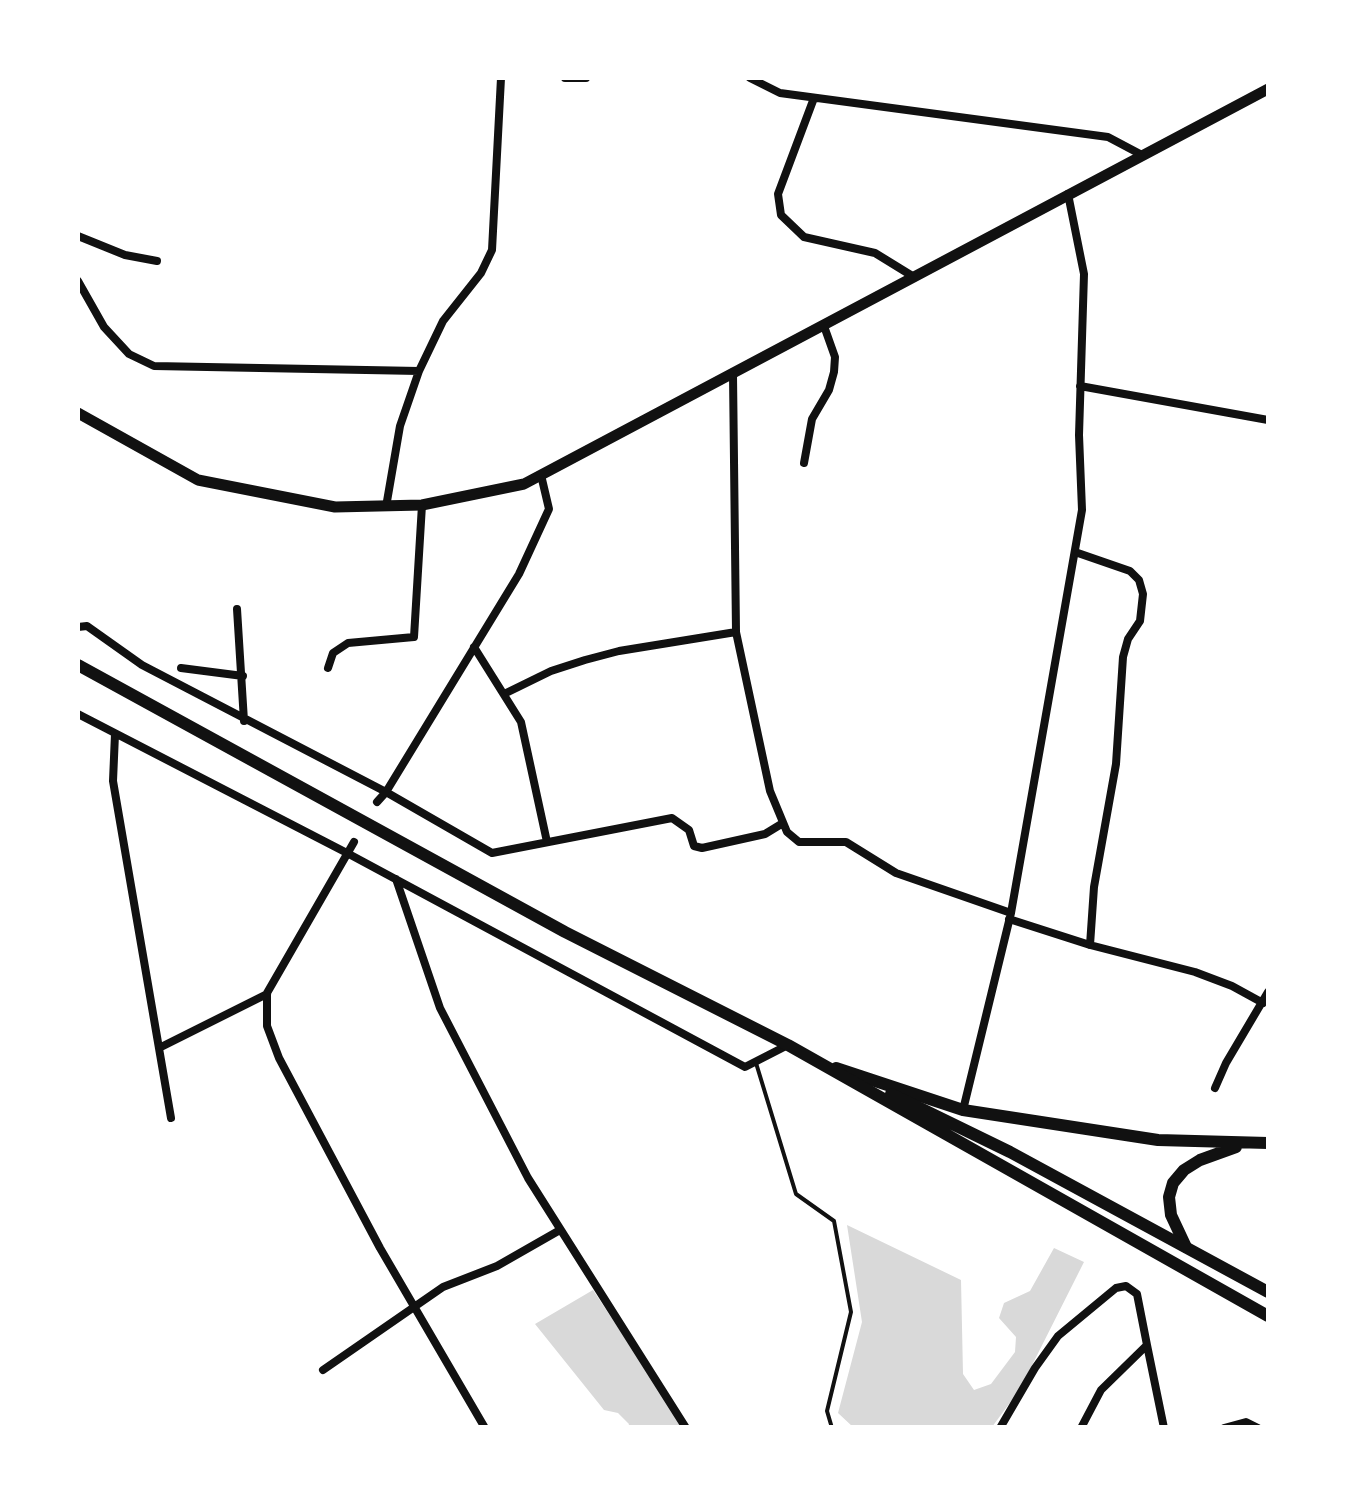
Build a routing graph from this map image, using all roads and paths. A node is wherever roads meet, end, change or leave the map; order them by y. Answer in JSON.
{"nodes":[{"id":1,"x":502,"y":78,"type":"edge"},
{"id":2,"x":564,"y":78,"type":"edge"},
{"id":3,"x":586,"y":78,"type":"edge"},
{"id":4,"x":750,"y":78,"type":"edge"},
{"id":5,"x":1268,"y":89,"type":"edge"},
{"id":6,"x":814,"y":98,"type":"junction"},
{"id":7,"x":1142,"y":155,"type":"junction"},
{"id":8,"x":1068,"y":194,"type":"junction"},
{"id":9,"x":78,"y":236,"type":"edge"},
{"id":10,"x":157,"y":262,"type":"dead end"},
{"id":11,"x":914,"y":277,"type":"junction"},
{"id":12,"x":78,"y":281,"type":"edge"},
{"id":13,"x":824,"y":326,"type":"junction"},
{"id":14,"x":419,"y":371,"type":"junction"},
{"id":15,"x":733,"y":375,"type":"junction"},
{"id":16,"x":1080,"y":386,"type":"junction"},
{"id":17,"x":78,"y":414,"type":"edge"},
{"id":18,"x":1268,"y":420,"type":"edge"},
{"id":19,"x":804,"y":463,"type":"dead end"},
{"id":20,"x":542,"y":475,"type":"junction"},
{"id":21,"x":422,"y":505,"type":"junction"},
{"id":22,"x":386,"y":507,"type":"junction"},
{"id":23,"x":1075,"y":552,"type":"junction"},
{"id":24,"x":237,"y":609,"type":"dead end"},
{"id":25,"x":78,"y":627,"type":"edge"},
{"id":26,"x":736,"y":632,"type":"junction"},
{"id":27,"x":474,"y":647,"type":"junction"},
{"id":28,"x":78,"y":665,"type":"edge"},
{"id":29,"x":180,"y":668,"type":"dead end"},
{"id":30,"x":328,"y":668,"type":"dead end"},
{"id":31,"x":244,"y":676,"type":"junction"},
{"id":32,"x":504,"y":694,"type":"junction"},
{"id":33,"x":78,"y":714,"type":"edge"},
{"id":34,"x":244,"y":721,"type":"junction"},
{"id":35,"x":115,"y":734,"type":"junction"},
{"id":36,"x":386,"y":792,"type":"junction"},
{"id":37,"x":377,"y":802,"type":"dead end"},
{"id":38,"x":783,"y":823,"type":"junction"},
{"id":39,"x":354,"y":842,"type":"dead end"},
{"id":40,"x":547,"y":842,"type":"junction"},
{"id":41,"x":347,"y":853,"type":"junction"},
{"id":42,"x":396,"y":880,"type":"junction"},
{"id":43,"x":1010,"y":916,"type":"junction"},
{"id":44,"x":1090,"y":945,"type":"junction"},
{"id":45,"x":1268,"y":992,"type":"edge"},
{"id":46,"x":267,"y":993,"type":"junction"},
{"id":47,"x":1263,"y":1003,"type":"junction"},
{"id":48,"x":788,"y":1045,"type":"junction"},
{"id":49,"x":159,"y":1048,"type":"junction"},
{"id":50,"x":756,"y":1063,"type":"junction"},
{"id":51,"x":820,"y":1063,"type":"junction"},
{"id":52,"x":1216,"y":1088,"type":"dead end"},
{"id":53,"x":963,"y":1110,"type":"junction"},
{"id":54,"x":171,"y":1118,"type":"dead end"},
{"id":55,"x":1268,"y":1142,"type":"edge"},
{"id":56,"x":1244,"y":1144,"type":"junction"},
{"id":57,"x":560,"y":1230,"type":"junction"},
{"id":58,"x":1186,"y":1247,"type":"junction"},
{"id":59,"x":1268,"y":1292,"type":"edge"},
{"id":60,"x":412,"y":1308,"type":"junction"},
{"id":61,"x":1268,"y":1316,"type":"edge"},
{"id":62,"x":1148,"y":1345,"type":"junction"},
{"id":63,"x":323,"y":1370,"type":"dead end"},
{"id":64,"x":485,"y":1428,"type":"edge"},
{"id":65,"x":686,"y":1428,"type":"edge"},
{"id":66,"x":832,"y":1428,"type":"edge"},
{"id":67,"x":1000,"y":1428,"type":"edge"},
{"id":68,"x":1081,"y":1428,"type":"edge"},
{"id":69,"x":1164,"y":1428,"type":"edge"},
{"id":70,"x":1224,"y":1428,"type":"edge"},
{"id":71,"x":1258,"y":1428,"type":"edge"}],
"edges":[{"from":1,"to":14,"type":"street"},
{"from":2,"to":3,"type":"street"},
{"from":4,"to":6,"type":"street"},
{"from":5,"to":7,"type":"main road"},
{"from":6,"to":7,"type":"street"},
{"from":6,"to":11,"type":"street"},
{"from":7,"to":8,"type":"main road"},
{"from":8,"to":11,"type":"main road"},
{"from":8,"to":16,"type":"street"},
{"from":9,"to":10,"type":"street"},
{"from":11,"to":13,"type":"main road"},
{"from":12,"to":14,"type":"street"},
{"from":13,"to":15,"type":"main road"},
{"from":13,"to":19,"type":"street"},
{"from":14,"to":22,"type":"street"},
{"from":15,"to":20,"type":"main road"},
{"from":15,"to":26,"type":"street"},
{"from":16,"to":18,"type":"street"},
{"from":16,"to":23,"type":"street"},
{"from":17,"to":22,"type":"main road"},
{"from":20,"to":21,"type":"main road"},
{"from":20,"to":27,"type":"street"},
{"from":21,"to":22,"type":"main road"},
{"from":21,"to":30,"type":"street"},
{"from":23,"to":43,"type":"street"},
{"from":23,"to":44,"type":"street"},
{"from":24,"to":31,"type":"street"},
{"from":25,"to":34,"type":"street"},
{"from":26,"to":32,"type":"street"},
{"from":26,"to":38,"type":"street"},
{"from":27,"to":32,"type":"street"},
{"from":27,"to":36,"type":"street"},
{"from":28,"to":48,"type":"main road"},
{"from":29,"to":31,"type":"street"},
{"from":31,"to":34,"type":"street"},
{"from":32,"to":40,"type":"street"},
{"from":33,"to":35,"type":"street"},
{"from":34,"to":36,"type":"street"},
{"from":35,"to":41,"type":"street"},
{"from":35,"to":49,"type":"street"},
{"from":36,"to":37,"type":"street"},
{"from":36,"to":40,"type":"street"},
{"from":38,"to":40,"type":"street"},
{"from":38,"to":43,"type":"street"},
{"from":39,"to":41,"type":"street"},
{"from":41,"to":42,"type":"street"},
{"from":41,"to":46,"type":"street"},
{"from":42,"to":50,"type":"street"},
{"from":42,"to":57,"type":"street"},
{"from":43,"to":44,"type":"street"},
{"from":43,"to":53,"type":"street"},
{"from":44,"to":47,"type":"street"},
{"from":45,"to":47,"type":"street"},
{"from":46,"to":49,"type":"street"},
{"from":46,"to":60,"type":"street"},
{"from":47,"to":52,"type":"street"},
{"from":48,"to":50,"type":"street"},
{"from":48,"to":51,"type":"main road"},
{"from":49,"to":54,"type":"street"},
{"from":50,"to":66,"type":"lane"},
{"from":51,"to":53,"type":"main road"},
{"from":51,"to":58,"type":"main road"},
{"from":51,"to":61,"type":"main road"},
{"from":53,"to":56,"type":"main road"},
{"from":55,"to":56,"type":"main road"},
{"from":56,"to":58,"type":"main road"},
{"from":57,"to":60,"type":"street"},
{"from":57,"to":65,"type":"street"},
{"from":58,"to":59,"type":"main road"},
{"from":60,"to":63,"type":"street"},
{"from":60,"to":64,"type":"street"},
{"from":62,"to":67,"type":"street"},
{"from":62,"to":68,"type":"street"},
{"from":62,"to":69,"type":"street"},
{"from":70,"to":71,"type":"street"}]}
